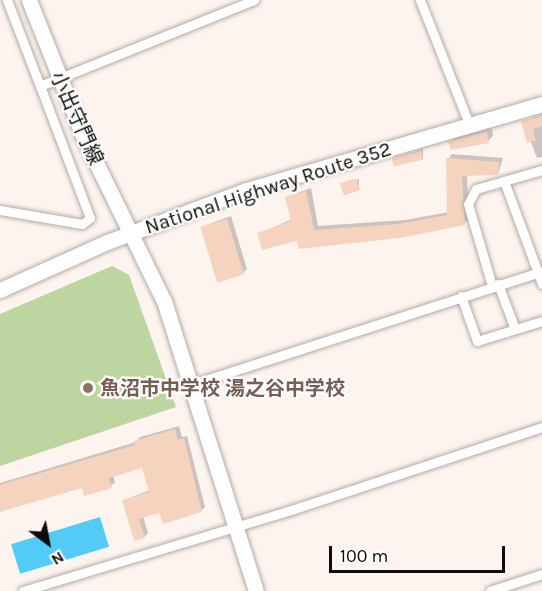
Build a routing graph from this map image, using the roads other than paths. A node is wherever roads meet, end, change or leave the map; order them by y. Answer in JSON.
{"nodes":[{"id":1,"x":7,"y":0,"type":"edge"},
{"id":2,"x":29,"y":0,"type":"edge"},
{"id":3,"x":254,"y":0,"type":"edge"},
{"id":4,"x":420,"y":0,"type":"edge"},
{"id":5,"x":59,"y":79,"type":"junction"},
{"id":6,"x":40,"y":86,"type":"junction"},
{"id":7,"x":542,"y":104,"type":"edge"},
{"id":8,"x":469,"y":124,"type":"junction"},
{"id":9,"x":542,"y":170,"type":"edge"},
{"id":10,"x":504,"y":181,"type":"junction"},
{"id":11,"x":0,"y":210,"type":"edge"},
{"id":12,"x":132,"y":232,"type":"junction"},
{"id":13,"x":540,"y":271,"type":"edge"},
{"id":14,"x":542,"y":284,"type":"edge"},
{"id":15,"x":495,"y":285,"type":"junction"},
{"id":16,"x":0,"y":290,"type":"edge"},
{"id":17,"x":461,"y":296,"type":"junction"},
{"id":18,"x":542,"y":321,"type":"edge"},
{"id":19,"x":515,"y":329,"type":"junction"},
{"id":20,"x":190,"y":385,"type":"junction"},
{"id":21,"x":542,"y":427,"type":"edge"},
{"id":22,"x":234,"y":528,"type":"junction"},
{"id":23,"x":542,"y":574,"type":"edge"},
{"id":24,"x":23,"y":591,"type":"edge"},
{"id":25,"x":256,"y":591,"type":"edge"},
{"id":26,"x":490,"y":591,"type":"edge"}],
"edges":[{"from":1,"to":6,"type":"street"},
{"from":2,"to":5,"type":"main road","name":"小出守門線"},
{"from":3,"to":5,"type":"street"},
{"from":4,"to":8,"type":"street"},
{"from":5,"to":6,"type":"street"},
{"from":5,"to":12,"type":"main road","name":"小出守門線"},
{"from":6,"to":11,"type":"street"},
{"from":7,"to":8,"type":"main road","name":"National Highway Route 352"},
{"from":8,"to":12,"type":"main road","name":"National Highway Route 352"},
{"from":9,"to":10,"type":"street"},
{"from":10,"to":13,"type":"street"},
{"from":10,"to":15,"type":"street"},
{"from":12,"to":16,"type":"main road","name":"National Highway Route 352"},
{"from":12,"to":20,"type":"main road","name":"小出守門線"},
{"from":13,"to":14,"type":"street"},
{"from":13,"to":15,"type":"street"},
{"from":15,"to":17,"type":"street"},
{"from":15,"to":19,"type":"street"},
{"from":17,"to":19,"type":"street"},
{"from":17,"to":20,"type":"street"},
{"from":18,"to":19,"type":"street"},
{"from":20,"to":22,"type":"main road","name":"小出守門線"},
{"from":21,"to":22,"type":"street"},
{"from":22,"to":24,"type":"street"},
{"from":22,"to":25,"type":"main road","name":"小出守門線"},
{"from":23,"to":26,"type":"street"}]}
